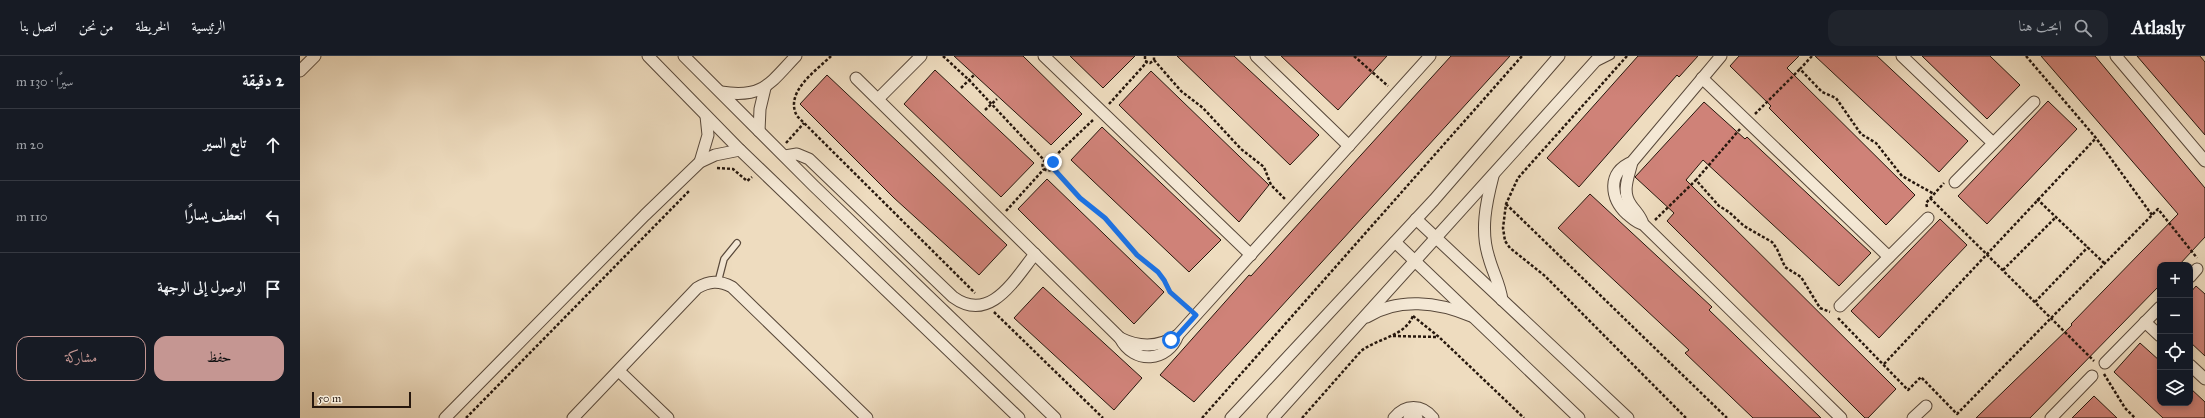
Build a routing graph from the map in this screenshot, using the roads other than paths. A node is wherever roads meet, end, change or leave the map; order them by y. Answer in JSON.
{"nodes":[{"id":1,"x":315,"y":56,"type":"edge"},
{"id":2,"x":648,"y":56,"type":"edge"},
{"id":3,"x":684,"y":56,"type":"edge"},
{"id":4,"x":796,"y":56,"type":"edge"},
{"id":5,"x":921,"y":56,"type":"edge"},
{"id":6,"x":1044,"y":56,"type":"edge"},
{"id":7,"x":1256,"y":56,"type":"edge"},
{"id":8,"x":1430,"y":56,"type":"edge"},
{"id":9,"x":1559,"y":56,"type":"edge"},
{"id":10,"x":1600,"y":56,"type":"edge"},
{"id":11,"x":1611,"y":56,"type":"edge"},
{"id":12,"x":1721,"y":56,"type":"edge"},
{"id":13,"x":1902,"y":56,"type":"edge"},
{"id":14,"x":2116,"y":56,"type":"edge"},
{"id":15,"x":1592,"y":66,"type":"junction"},
{"id":16,"x":300,"y":71,"type":"edge"},
{"id":17,"x":856,"y":78,"type":"dead end"},
{"id":18,"x":1702,"y":78,"type":"junction"},
{"id":19,"x":765,"y":88,"type":"junction"},
{"id":20,"x":721,"y":92,"type":"junction"},
{"id":21,"x":878,"y":99,"type":"junction"},
{"id":22,"x":2034,"y":102,"type":"dead end"},
{"id":23,"x":706,"y":116,"type":"junction"},
{"id":24,"x":759,"y":131,"type":"junction"},
{"id":25,"x":1993,"y":143,"type":"junction"},
{"id":26,"x":1349,"y":146,"type":"junction"},
{"id":27,"x":740,"y":150,"type":"junction"},
{"id":28,"x":782,"y":154,"type":"junction"},
{"id":29,"x":2205,"y":161,"type":"edge"},
{"id":30,"x":700,"y":162,"type":"junction"},
{"id":31,"x":1494,"y":173,"type":"junction"},
{"id":32,"x":1955,"y":182,"type":"road end"},
{"id":33,"x":1928,"y":218,"type":"road end"},
{"id":34,"x":1416,"y":219,"type":"junction"},
{"id":35,"x":1436,"y":238,"type":"junction"},
{"id":36,"x":1395,"y":242,"type":"junction"},
{"id":37,"x":737,"y":243,"type":"dead end"},
{"id":38,"x":1035,"y":254,"type":"junction"},
{"id":39,"x":1251,"y":255,"type":"junction"},
{"id":40,"x":1889,"y":257,"type":"junction"},
{"id":41,"x":1415,"y":260,"type":"junction"},
{"id":42,"x":718,"y":282,"type":"junction"},
{"id":43,"x":1502,"y":300,"type":"junction"},
{"id":44,"x":1840,"y":306,"type":"dead end"},
{"id":45,"x":2157,"y":310,"type":"edge"},
{"id":46,"x":1476,"y":318,"type":"junction"},
{"id":47,"x":1359,"y":322,"type":"junction"},
{"id":48,"x":2145,"y":322,"type":"junction"},
{"id":49,"x":2158,"y":334,"type":"edge"},
{"id":50,"x":2193,"y":368,"type":"edge"},
{"id":51,"x":620,"y":371,"type":"junction"},
{"id":52,"x":2205,"y":379,"type":"edge"},
{"id":53,"x":1926,"y":406,"type":"dead end"},
{"id":54,"x":445,"y":418,"type":"edge"},
{"id":55,"x":573,"y":418,"type":"edge"},
{"id":56,"x":668,"y":418,"type":"edge"},
{"id":57,"x":868,"y":418,"type":"edge"},
{"id":58,"x":1019,"y":418,"type":"edge"},
{"id":59,"x":1055,"y":418,"type":"edge"},
{"id":60,"x":1231,"y":418,"type":"edge"},
{"id":61,"x":1273,"y":418,"type":"edge"},
{"id":62,"x":1394,"y":418,"type":"edge"},
{"id":63,"x":1408,"y":418,"type":"edge"},
{"id":64,"x":1417,"y":418,"type":"edge"},
{"id":65,"x":1433,"y":418,"type":"edge"},
{"id":66,"x":1579,"y":418,"type":"edge"},
{"id":67,"x":1628,"y":418,"type":"edge"},
{"id":68,"x":1841,"y":418,"type":"edge"},
{"id":69,"x":1913,"y":418,"type":"edge"},
{"id":70,"x":2051,"y":418,"type":"edge"}],
"edges":[{"from":1,"to":16,"type":"street"},
{"from":2,"to":23,"type":"street"},
{"from":3,"to":20,"type":"street"},
{"from":4,"to":19,"type":"street"},
{"from":5,"to":21,"type":"street"},
{"from":6,"to":39,"type":"street"},
{"from":7,"to":26,"type":"street"},
{"from":8,"to":26,"type":"street"},
{"from":9,"to":34,"type":"street"},
{"from":10,"to":15,"type":"street"},
{"from":11,"to":15,"type":"lane"},
{"from":12,"to":18,"type":"street"},
{"from":13,"to":25,"type":"street"},
{"from":14,"to":29,"type":"street"},
{"from":15,"to":31,"type":"street"},
{"from":17,"to":21,"type":"street"},
{"from":18,"to":40,"type":"street"},
{"from":18,"to":68,"type":"street"},
{"from":19,"to":20,"type":"street"},
{"from":19,"to":24,"type":"street"},
{"from":20,"to":24,"type":"street"},
{"from":21,"to":38,"type":"street"},
{"from":22,"to":25,"type":"street"},
{"from":23,"to":27,"type":"street"},
{"from":23,"to":30,"type":"street"},
{"from":24,"to":28,"type":"street"},
{"from":25,"to":32,"type":"street"},
{"from":26,"to":39,"type":"street"},
{"from":27,"to":30,"type":"street"},
{"from":27,"to":58,"type":"street"},
{"from":28,"to":38,"type":"street"},
{"from":28,"to":59,"type":"street"},
{"from":30,"to":54,"type":"street"},
{"from":31,"to":35,"type":"street"},
{"from":31,"to":43,"type":"street"},
{"from":33,"to":40,"type":"street"},
{"from":34,"to":35,"type":"street"},
{"from":34,"to":36,"type":"street"},
{"from":35,"to":41,"type":"street"},
{"from":35,"to":43,"type":"street"},
{"from":36,"to":41,"type":"street"},
{"from":36,"to":60,"type":"street"},
{"from":37,"to":42,"type":"lane"},
{"from":38,"to":39,"type":"street"},
{"from":40,"to":44,"type":"street"},
{"from":41,"to":46,"type":"street"},
{"from":41,"to":47,"type":"street"},
{"from":42,"to":51,"type":"street"},
{"from":42,"to":57,"type":"street"},
{"from":43,"to":67,"type":"street"},
{"from":45,"to":48,"type":"street"},
{"from":46,"to":47,"type":"street"},
{"from":46,"to":66,"type":"street"},
{"from":47,"to":61,"type":"street"},
{"from":48,"to":49,"type":"street"},
{"from":48,"to":70,"type":"street"},
{"from":50,"to":52,"type":"street"},
{"from":51,"to":55,"type":"street"},
{"from":51,"to":56,"type":"street"},
{"from":53,"to":69,"type":"street"},
{"from":62,"to":65,"type":"street"},
{"from":63,"to":64,"type":"street"}]}
